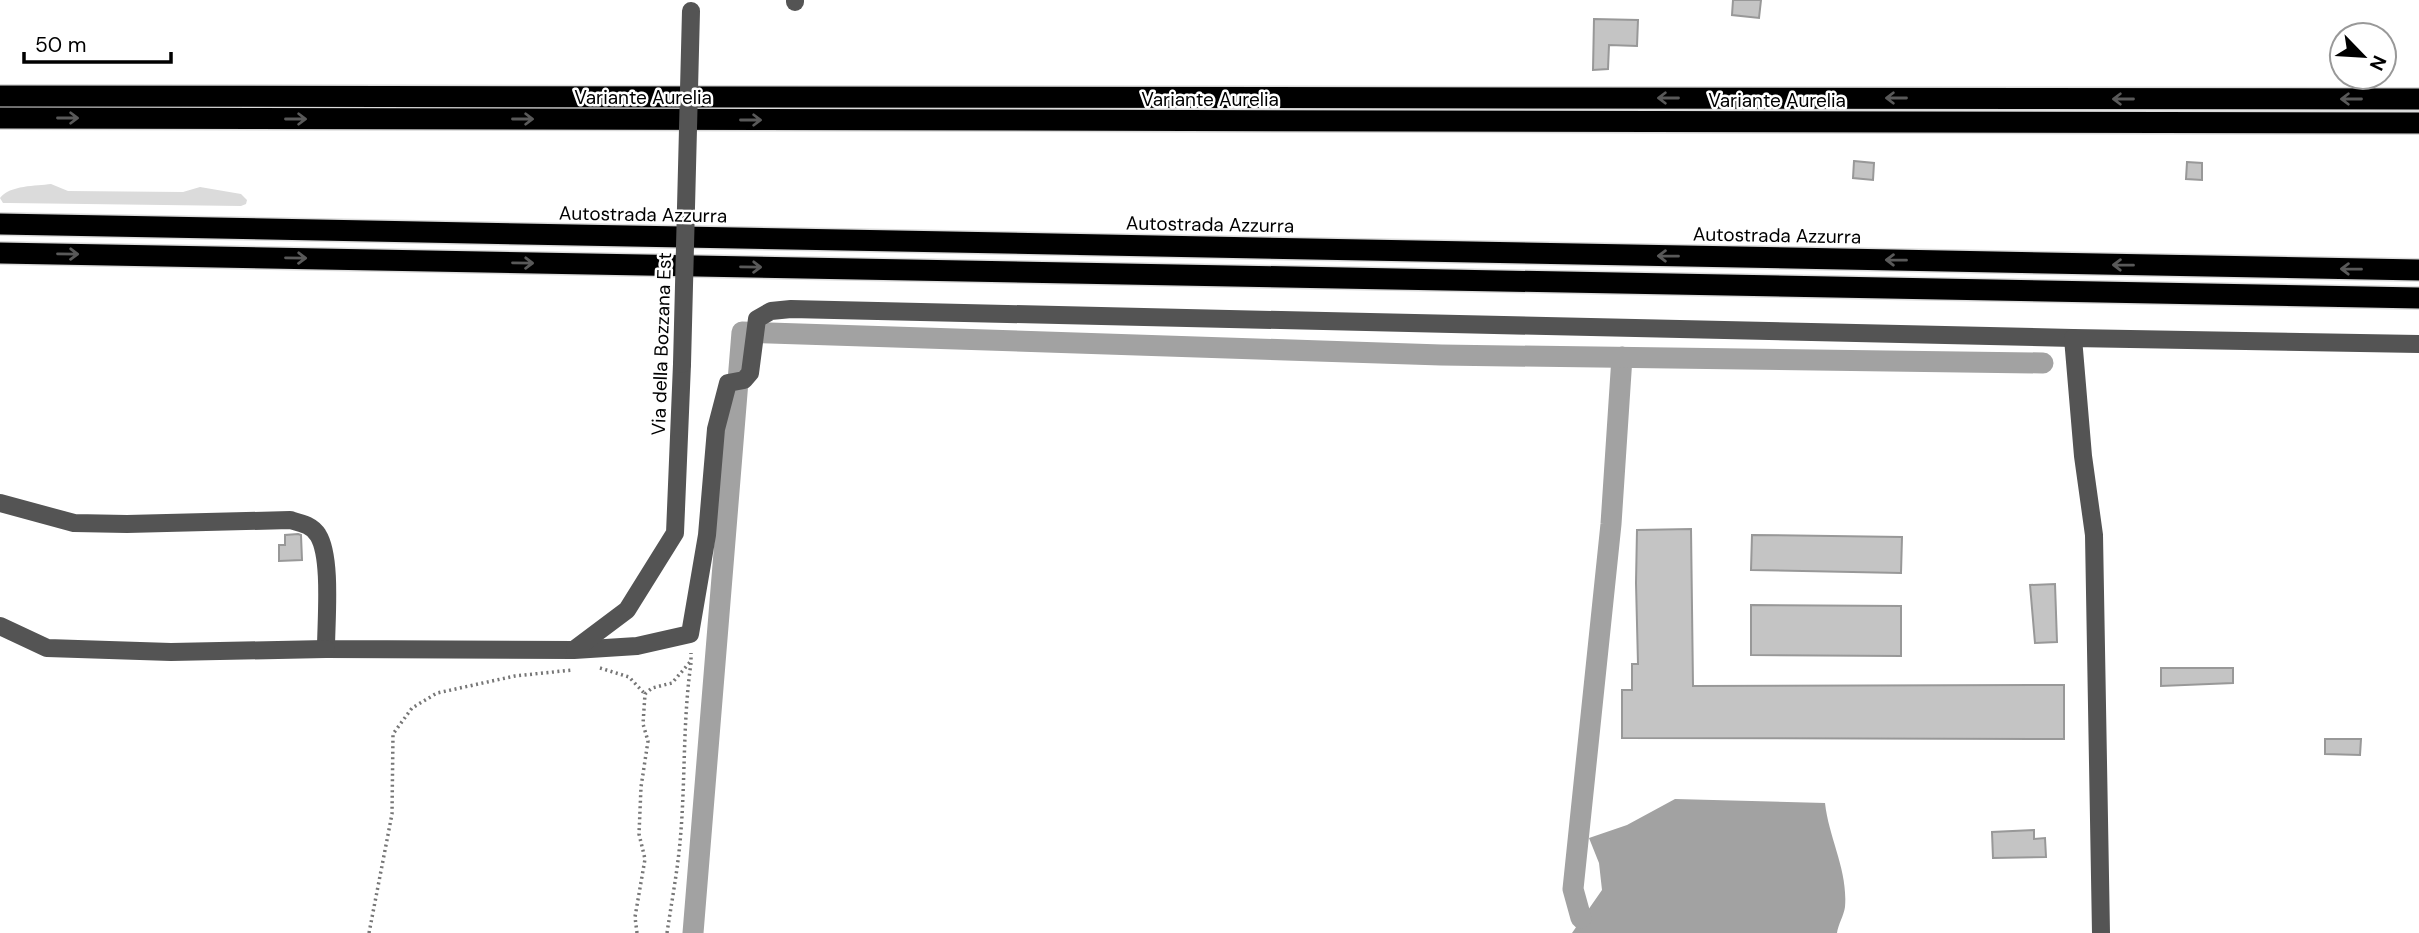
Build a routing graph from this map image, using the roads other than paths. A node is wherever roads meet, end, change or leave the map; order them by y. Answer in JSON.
{"nodes":[{"id":1,"x":693,"y":5,"type":"edge"},
{"id":2,"x":0,"y":96,"type":"edge"},
{"id":3,"x":2419,"y":99,"type":"edge"},
{"id":4,"x":0,"y":118,"type":"edge"},
{"id":5,"x":2419,"y":123,"type":"edge"},
{"id":6,"x":0,"y":224,"type":"edge"},
{"id":7,"x":0,"y":253,"type":"edge"},
{"id":8,"x":2419,"y":270,"type":"edge"},
{"id":9,"x":2419,"y":298,"type":"edge"},
{"id":10,"x":2073,"y":338,"type":"junction"},
{"id":11,"x":2419,"y":344,"type":"edge"},
{"id":12,"x":0,"y":503,"type":"edge"},
{"id":13,"x":0,"y":626,"type":"edge"},
{"id":14,"x":326,"y":649,"type":"junction"},
{"id":15,"x":574,"y":650,"type":"junction"},
{"id":16,"x":2101,"y":933,"type":"edge"}],
"edges":[{"from":1,"to":15,"type":"street","name":"Via della Bozzana Est","bridge":true},
{"from":3,"to":2,"type":"highway","name":"Variante Aurelia","one_way":true},
{"from":4,"to":5,"type":"highway","name":"Variante Aurelia","one_way":true},
{"from":8,"to":6,"type":"highway","name":"Autostrada Azzurra","one_way":true},
{"from":7,"to":9,"type":"highway","one_way":true},
{"from":10,"to":11,"type":"street"},
{"from":10,"to":15,"type":"street"},
{"from":10,"to":16,"type":"street"},
{"from":12,"to":14,"type":"street"},
{"from":13,"to":14,"type":"street"},
{"from":14,"to":15,"type":"street"}]}
